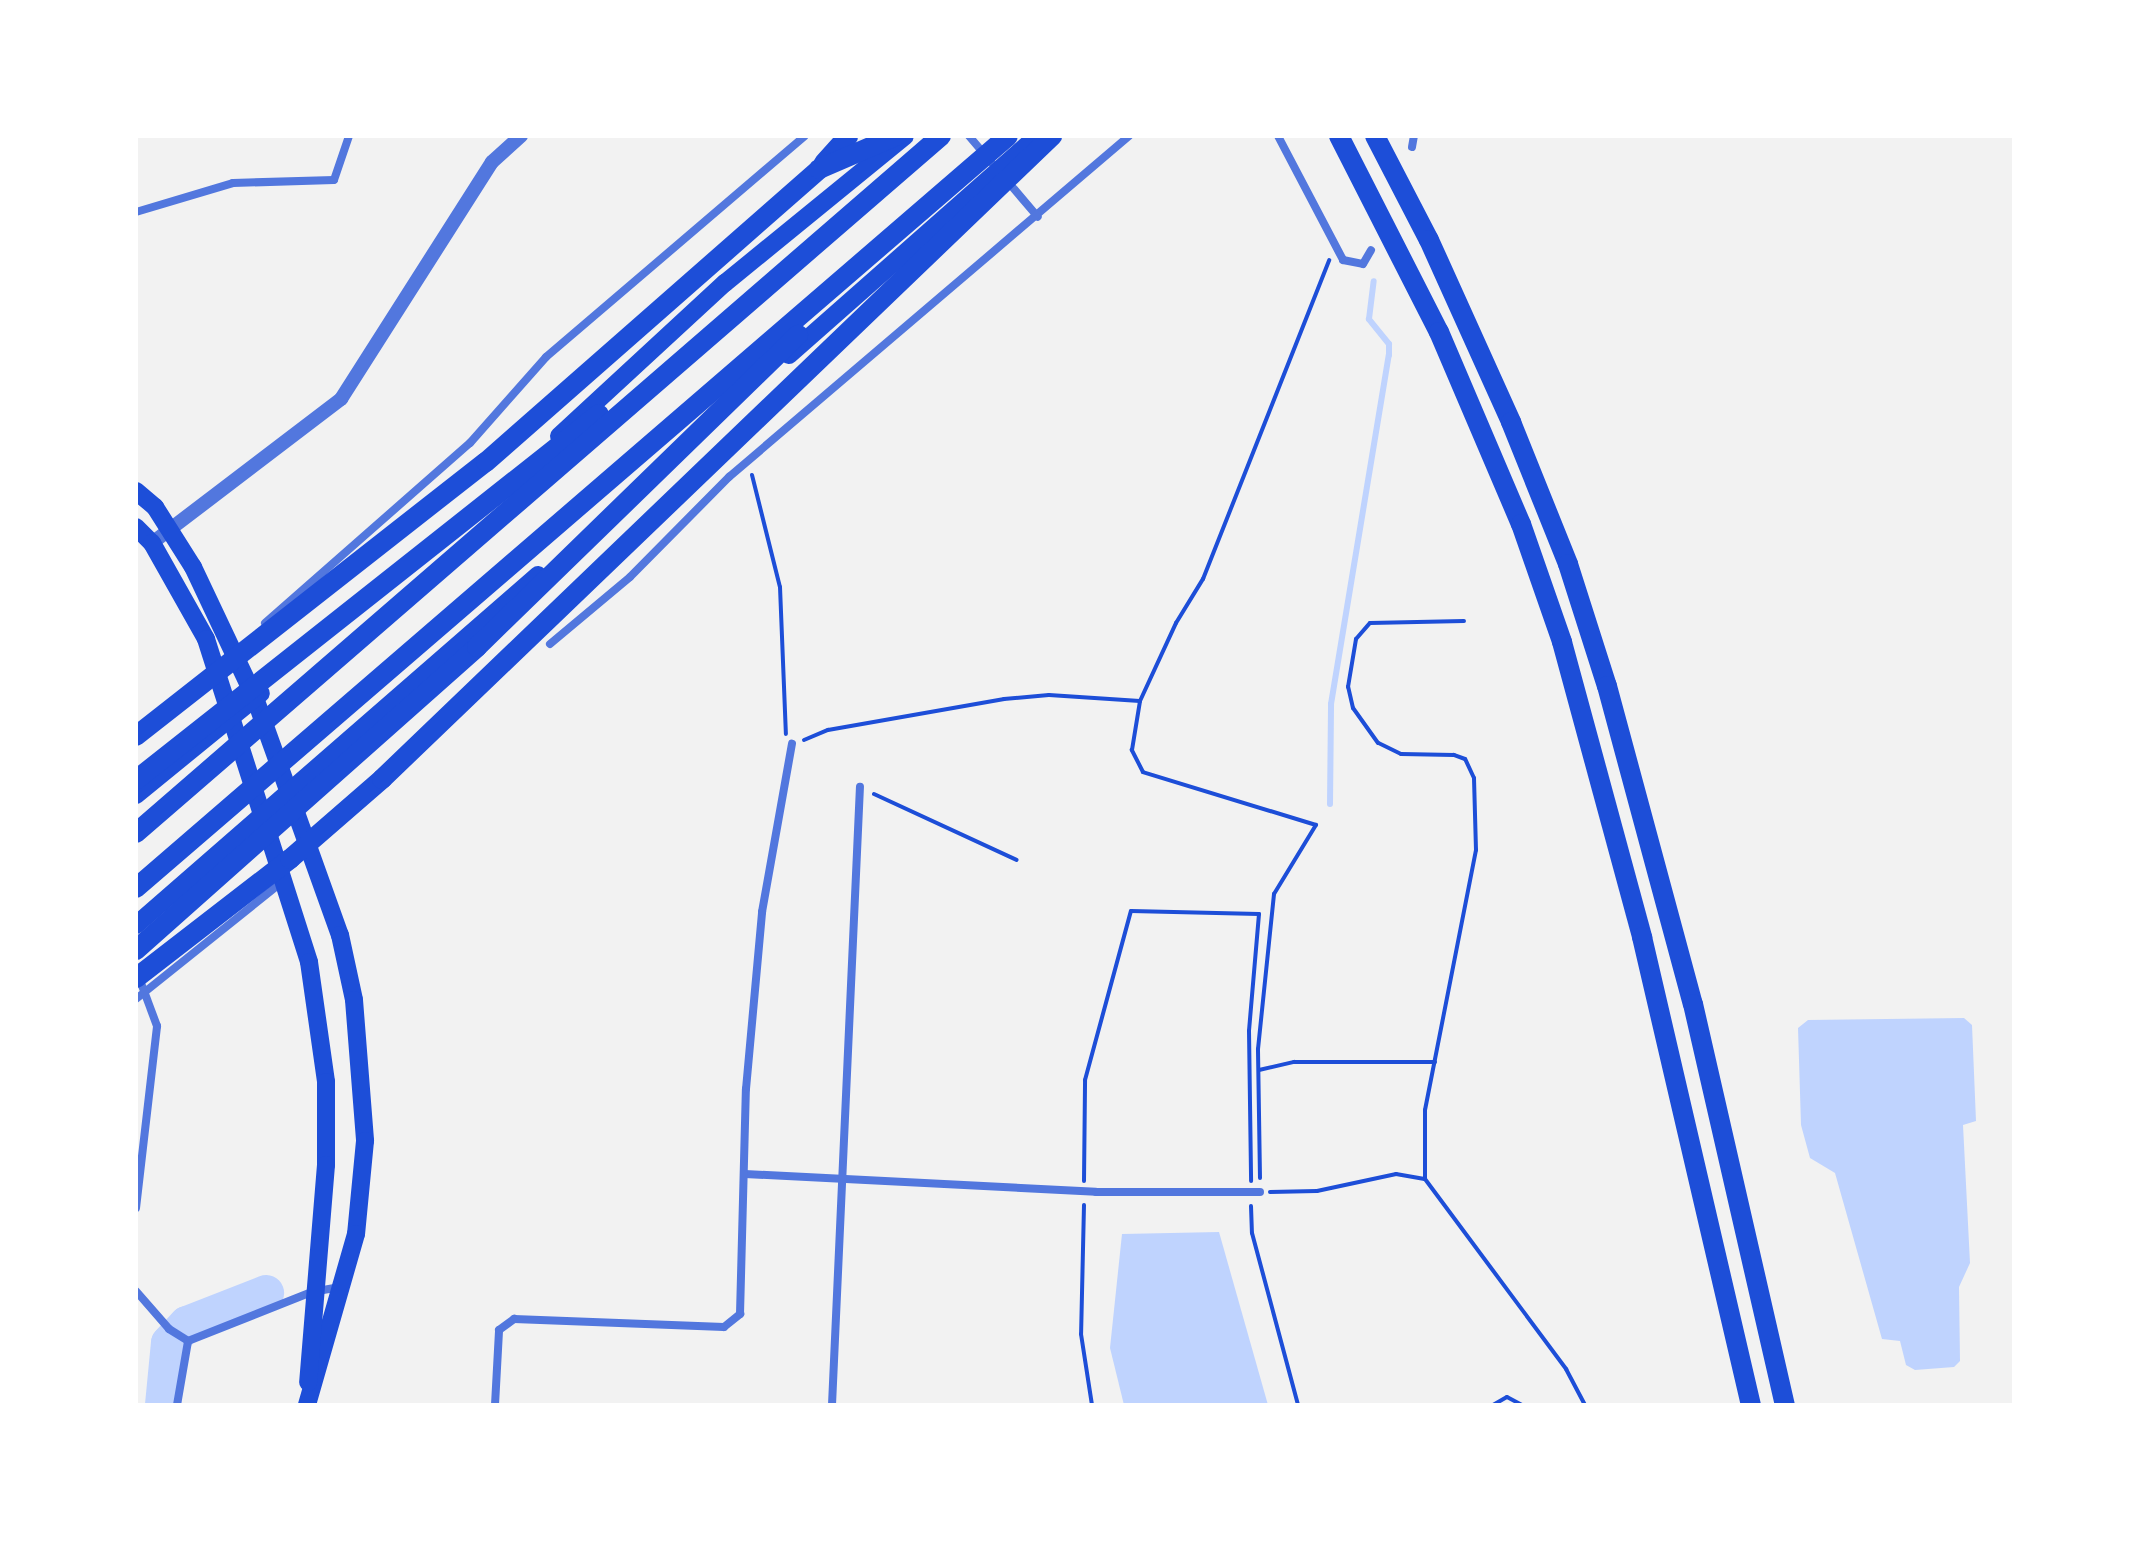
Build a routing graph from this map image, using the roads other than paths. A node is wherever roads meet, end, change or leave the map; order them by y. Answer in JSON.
{"nodes":[{"id":1,"x":349,"y":136,"type":"edge"},
{"id":2,"x":521,"y":136,"type":"edge"},
{"id":3,"x":805,"y":136,"type":"edge"},
{"id":4,"x":848,"y":136,"type":"edge"},
{"id":5,"x":896,"y":136,"type":"edge"},
{"id":6,"x":905,"y":136,"type":"edge"},
{"id":7,"x":941,"y":136,"type":"edge"},
{"id":8,"x":969,"y":136,"type":"edge"},
{"id":9,"x":1008,"y":136,"type":"edge"},
{"id":10,"x":1037,"y":136,"type":"edge"},
{"id":11,"x":1052,"y":136,"type":"edge"},
{"id":12,"x":1129,"y":136,"type":"edge"},
{"id":13,"x":1278,"y":136,"type":"edge"},
{"id":14,"x":1339,"y":136,"type":"edge"},
{"id":15,"x":1375,"y":136,"type":"edge"},
{"id":16,"x":1414,"y":136,"type":"edge"},
{"id":17,"x":1412,"y":147,"type":"dead end"},
{"id":18,"x":819,"y":169,"type":"junction"},
{"id":19,"x":949,"y":187,"type":"junction"},
{"id":20,"x":136,"y":212,"type":"edge"},
{"id":21,"x":1038,"y":217,"type":"junction"},
{"id":22,"x":1371,"y":250,"type":"dead end"},
{"id":23,"x":761,"y":291,"type":"junction"},
{"id":24,"x":136,"y":491,"type":"edge"},
{"id":25,"x":136,"y":527,"type":"edge"},
{"id":26,"x":169,"y":530,"type":"junction"},
{"id":27,"x":152,"y":543,"type":"junction"},
{"id":28,"x":550,"y":644,"type":"dead end"},
{"id":29,"x":234,"y":650,"type":"junction"},
{"id":30,"x":255,"y":698,"type":"junction"},
{"id":31,"x":230,"y":720,"type":"junction"},
{"id":32,"x":136,"y":736,"type":"edge"},
{"id":33,"x":792,"y":744,"type":"road end"},
{"id":34,"x":136,"y":780,"type":"edge"},
{"id":35,"x":860,"y":787,"type":"road end"},
{"id":36,"x":136,"y":795,"type":"edge"},
{"id":37,"x":292,"y":795,"type":"junction"},
{"id":38,"x":261,"y":822,"type":"junction"},
{"id":39,"x":136,"y":833,"type":"edge"},
{"id":40,"x":281,"y":883,"type":"junction"},
{"id":41,"x":136,"y":888,"type":"edge"},
{"id":42,"x":136,"y":925,"type":"edge"},
{"id":43,"x":136,"y":950,"type":"edge"},
{"id":44,"x":136,"y":971,"type":"edge"},
{"id":45,"x":141,"y":984,"type":"edge"},
{"id":46,"x":136,"y":999,"type":"edge"},
{"id":47,"x":745,"y":1174,"type":"junction"},
{"id":48,"x":841,"y":1181,"type":"junction"},
{"id":49,"x":1260,"y":1192,"type":"road end"},
{"id":50,"x":136,"y":1208,"type":"edge"},
{"id":51,"x":344,"y":1287,"type":"junction"},
{"id":52,"x":136,"y":1291,"type":"edge"},
{"id":53,"x":312,"y":1292,"type":"junction"},
{"id":54,"x":186,"y":1339,"type":"junction"},
{"id":55,"x":177,"y":1405,"type":"edge"},
{"id":56,"x":307,"y":1405,"type":"edge"},
{"id":57,"x":495,"y":1405,"type":"edge"},
{"id":58,"x":832,"y":1405,"type":"edge"},
{"id":59,"x":1751,"y":1405,"type":"edge"},
{"id":60,"x":1785,"y":1405,"type":"edge"}],
"edges":[{"from":1,"to":20,"type":"street"},
{"from":2,"to":26,"type":"street"},
{"from":3,"to":29,"type":"street"},
{"from":4,"to":18,"type":"highway"},
{"from":5,"to":18,"type":"highway"},
{"from":6,"to":30,"type":"main road"},
{"from":7,"to":23,"type":"highway"},
{"from":8,"to":21,"type":"street"},
{"from":9,"to":19,"type":"highway"},
{"from":10,"to":37,"type":"main road"},
{"from":11,"to":45,"type":"highway"},
{"from":12,"to":21,"type":"street"},
{"from":13,"to":22,"type":"street"},
{"from":14,"to":59,"type":"highway"},
{"from":15,"to":60,"type":"highway"},
{"from":16,"to":17,"type":"street"},
{"from":18,"to":32,"type":"highway"},
{"from":19,"to":41,"type":"highway"},
{"from":19,"to":43,"type":"highway"},
{"from":21,"to":28,"type":"street"},
{"from":23,"to":34,"type":"highway"},
{"from":23,"to":39,"type":"highway"},
{"from":24,"to":26,"type":"main road"},
{"from":25,"to":27,"type":"main road"},
{"from":26,"to":27,"type":"street"},
{"from":26,"to":29,"type":"main road"},
{"from":27,"to":31,"type":"main road"},
{"from":29,"to":30,"type":"main road"},
{"from":30,"to":31,"type":"main road"},
{"from":30,"to":37,"type":"main road"},
{"from":31,"to":36,"type":"main road"},
{"from":31,"to":38,"type":"main road"},
{"from":33,"to":47,"type":"street"},
{"from":35,"to":48,"type":"street"},
{"from":37,"to":38,"type":"main road"},
{"from":37,"to":51,"type":"main road"},
{"from":38,"to":40,"type":"main road"},
{"from":38,"to":42,"type":"main road"},
{"from":40,"to":45,"type":"street"},
{"from":40,"to":53,"type":"main road"},
{"from":44,"to":45,"type":"street"},
{"from":45,"to":46,"type":"street"},
{"from":45,"to":50,"type":"street"},
{"from":47,"to":48,"type":"street"},
{"from":47,"to":57,"type":"street"},
{"from":48,"to":49,"type":"street"},
{"from":48,"to":58,"type":"street"},
{"from":51,"to":53,"type":"street"},
{"from":51,"to":56,"type":"main road"},
{"from":52,"to":54,"type":"street"},
{"from":53,"to":54,"type":"street"},
{"from":53,"to":56,"type":"main road"},
{"from":54,"to":55,"type":"street"}]}
